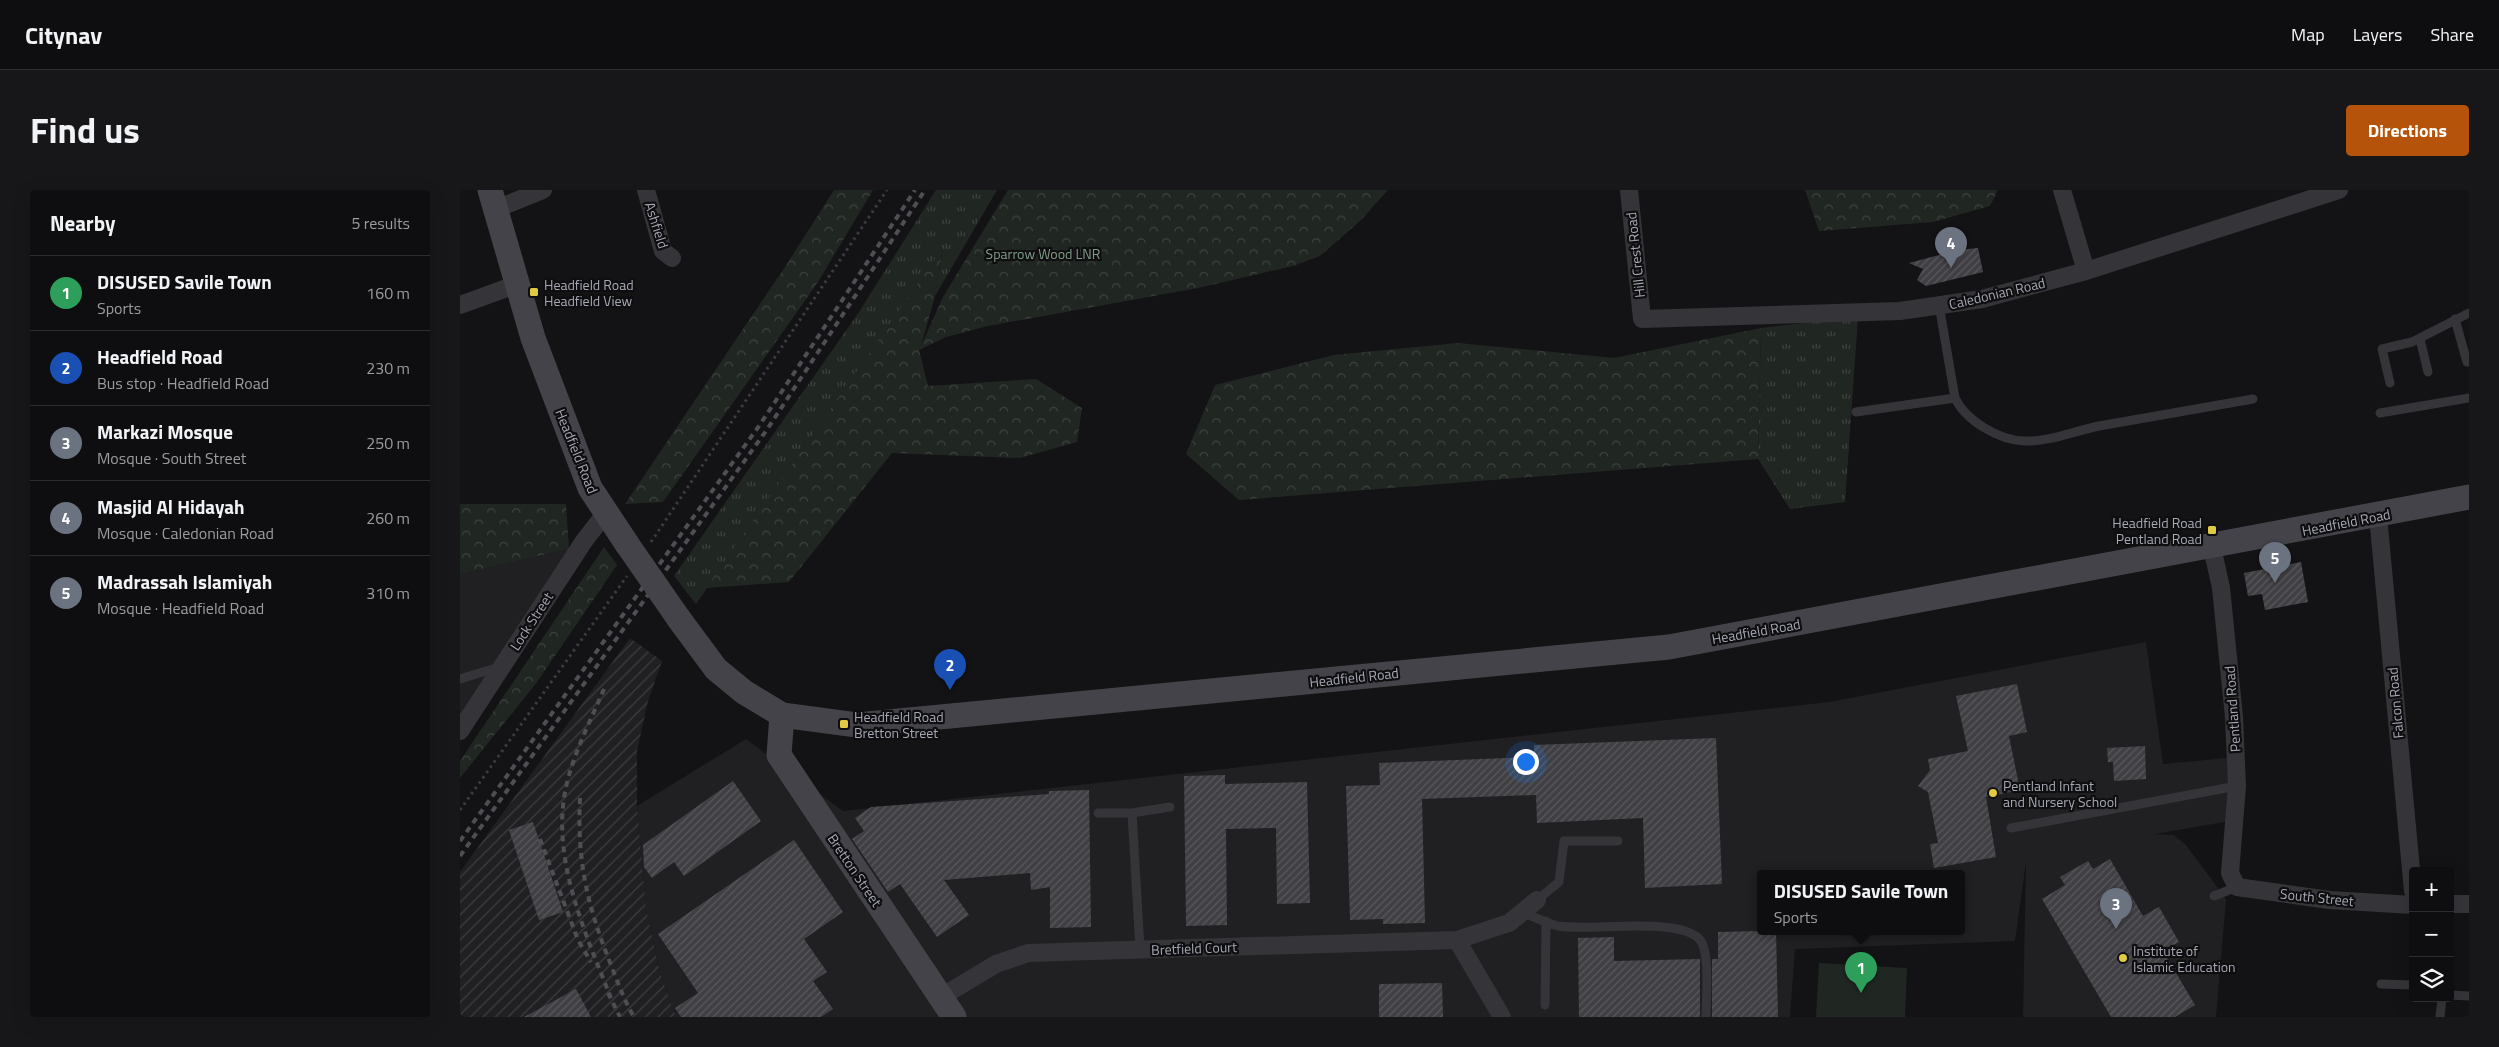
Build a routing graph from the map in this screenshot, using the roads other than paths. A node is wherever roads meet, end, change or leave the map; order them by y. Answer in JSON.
{"nodes":[{"id":1,"x":543,"y":190,"type":"edge"},
{"id":2,"x":646,"y":190,"type":"edge"},
{"id":3,"x":1629,"y":190,"type":"edge"},
{"id":4,"x":2062,"y":190,"type":"edge"},
{"id":5,"x":2339,"y":190,"type":"edge"},
{"id":6,"x":493,"y":200,"type":"edge"},
{"id":7,"x":672,"y":258,"type":"dead end"},
{"id":8,"x":2086,"y":271,"type":"junction"},
{"id":9,"x":518,"y":284,"type":"junction"},
{"id":10,"x":460,"y":305,"type":"edge"},
{"id":11,"x":1939,"y":306,"type":"junction"},
{"id":12,"x":2469,"y":313,"type":"edge"},
{"id":13,"x":1642,"y":319,"type":"joint"},
{"id":14,"x":2455,"y":320,"type":"junction"},
{"id":15,"x":2420,"y":339,"type":"junction"},
{"id":16,"x":2467,"y":362,"type":"dead end"},
{"id":17,"x":2428,"y":372,"type":"dead end"},
{"id":18,"x":2390,"y":383,"type":"dead end"},
{"id":19,"x":1955,"y":398,"type":"junction"},
{"id":20,"x":2469,"y":398,"type":"edge"},
{"id":21,"x":2254,"y":399,"type":"dead end"},
{"id":22,"x":1856,"y":412,"type":"dead end"},
{"id":23,"x":2380,"y":413,"type":"dead end"},
{"id":24,"x":2469,"y":497,"type":"edge"},
{"id":25,"x":604,"y":514,"type":"junction"},
{"id":26,"x":2378,"y":516,"type":"junction"},
{"id":27,"x":2212,"y":547,"type":"junction"},
{"id":28,"x":502,"y":666,"type":"junction"},
{"id":29,"x":460,"y":679,"type":"edge"},
{"id":30,"x":782,"y":715,"type":"junction"},
{"id":31,"x":460,"y":731,"type":"edge"},
{"id":32,"x":2237,"y":786,"type":"junction"},
{"id":33,"x":1170,"y":807,"type":"dead end"},
{"id":34,"x":1098,"y":813,"type":"dead end"},
{"id":35,"x":1132,"y":813,"type":"junction"},
{"id":36,"x":2011,"y":828,"type":"dead end"},
{"id":37,"x":1618,"y":841,"type":"dead end"},
{"id":38,"x":2411,"y":867,"type":"edge"},
{"id":39,"x":2234,"y":880,"type":"junction"},
{"id":40,"x":2214,"y":896,"type":"dead end"},
{"id":41,"x":1538,"y":900,"type":"joint"},
{"id":42,"x":2409,"y":904,"type":"edge"},
{"id":43,"x":2454,"y":904,"type":"edge"},
{"id":44,"x":2469,"y":904,"type":"edge"},
{"id":45,"x":1522,"y":912,"type":"junction"},
{"id":46,"x":1546,"y":921,"type":"junction"},
{"id":47,"x":1458,"y":940,"type":"junction"},
{"id":48,"x":1140,"y":949,"type":"junction"},
{"id":49,"x":2382,"y":984,"type":"dead end"},
{"id":50,"x":2409,"y":985,"type":"edge"},
{"id":51,"x":2454,"y":995,"type":"edge"},
{"id":52,"x":2469,"y":996,"type":"edge"},
{"id":53,"x":2442,"y":1002,"type":"edge"},
{"id":54,"x":1545,"y":1005,"type":"dead end"},
{"id":55,"x":948,"y":1007,"type":"edge"},
{"id":56,"x":1502,"y":1017,"type":"edge"},
{"id":57,"x":1706,"y":1017,"type":"edge"},
{"id":58,"x":2440,"y":1017,"type":"edge"}],
"edges":[{"from":1,"to":6,"type":"street"},
{"from":2,"to":7,"type":"street","name":"Ashfield"},
{"from":3,"to":13,"type":"street","name":"Hill Crest Road"},
{"from":4,"to":8,"type":"street"},
{"from":5,"to":8,"type":"street","name":"Caledonian Road"},
{"from":6,"to":9,"type":"street","name":"Headfield Road"},
{"from":8,"to":11,"type":"street","name":"Caledonian Road"},
{"from":9,"to":10,"type":"street"},
{"from":9,"to":25,"type":"street","name":"Headfield Road"},
{"from":11,"to":13,"type":"street","name":"Caledonian Road"},
{"from":11,"to":19,"type":"lane"},
{"from":12,"to":14,"type":"lane"},
{"from":14,"to":15,"type":"lane"},
{"from":14,"to":16,"type":"lane"},
{"from":15,"to":17,"type":"lane"},
{"from":15,"to":18,"type":"lane"},
{"from":19,"to":21,"type":"lane"},
{"from":19,"to":22,"type":"lane"},
{"from":20,"to":23,"type":"lane"},
{"from":24,"to":26,"type":"street","name":"Headfield Road"},
{"from":25,"to":28,"type":"street","name":"Lock Street"},
{"from":25,"to":30,"type":"street","name":"Headfield Road","bridge":true},
{"from":26,"to":27,"type":"street","name":"Headfield Road"},
{"from":26,"to":38,"type":"street","name":"Falcon Road"},
{"from":27,"to":30,"type":"street","name":"Headfield Road"},
{"from":27,"to":32,"type":"street","name":"Pentland Road"},
{"from":28,"to":29,"type":"lane"},
{"from":28,"to":31,"type":"street","name":"Lock Street"},
{"from":30,"to":55,"type":"street","name":"Bretton Street"},
{"from":32,"to":36,"type":"lane"},
{"from":32,"to":39,"type":"street","name":"Pentland Road"},
{"from":33,"to":35,"type":"lane"},
{"from":34,"to":35,"type":"lane"},
{"from":35,"to":48,"type":"lane"},
{"from":37,"to":41,"type":"lane"},
{"from":39,"to":40,"type":"lane"},
{"from":39,"to":42,"type":"street","name":"South Street"},
{"from":41,"to":45,"type":"street","name":"Bretfield Court"},
{"from":43,"to":44,"type":"street"},
{"from":45,"to":46,"type":"lane"},
{"from":45,"to":47,"type":"street","name":"Bretfield Court"},
{"from":46,"to":54,"type":"lane"},
{"from":46,"to":57,"type":"lane"},
{"from":47,"to":48,"type":"street","name":"Bretfield Court"},
{"from":47,"to":56,"type":"street"},
{"from":48,"to":55,"type":"street","name":"Bretfield Court"},
{"from":49,"to":50,"type":"lane"},
{"from":51,"to":52,"type":"lane"},
{"from":53,"to":58,"type":"lane"}]}
